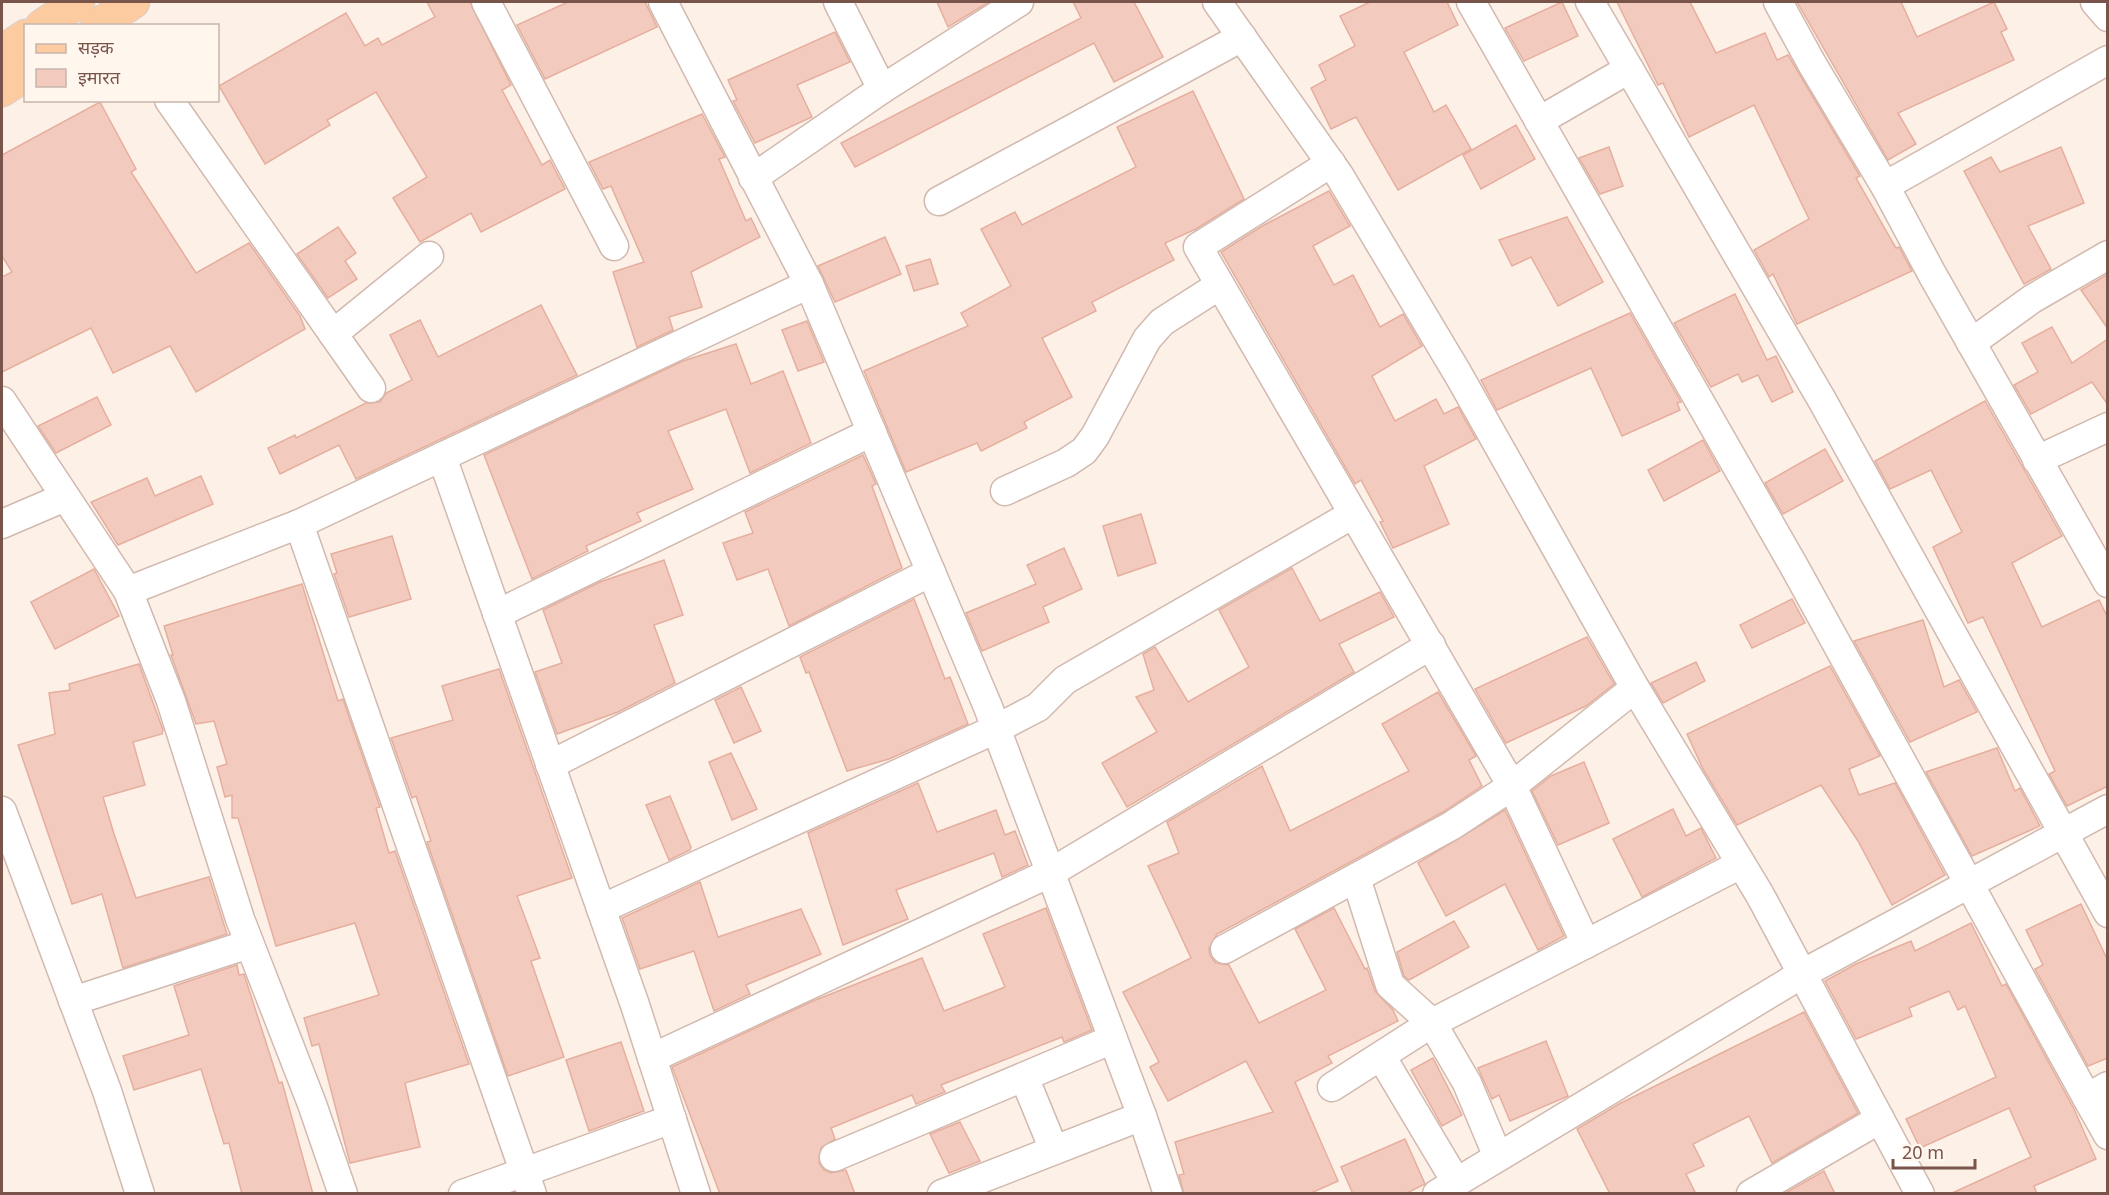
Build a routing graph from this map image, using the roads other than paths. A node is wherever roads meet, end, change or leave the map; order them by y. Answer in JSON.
{"nodes":[{"id":1,"x":78,"y":2,"type":"edge"},
{"id":2,"x":486,"y":2,"type":"edge"},
{"id":3,"x":663,"y":2,"type":"edge"},
{"id":4,"x":838,"y":2,"type":"edge"},
{"id":5,"x":1017,"y":2,"type":"edge"},
{"id":6,"x":1217,"y":2,"type":"edge"},
{"id":7,"x":1471,"y":2,"type":"edge"},
{"id":8,"x":1590,"y":2,"type":"edge"},
{"id":9,"x":1778,"y":2,"type":"edge"},
{"id":10,"x":2095,"y":2,"type":"edge"},
{"id":11,"x":2108,"y":17,"type":"edge"},
{"id":12,"x":45,"y":24,"type":"edge"},
{"id":13,"x":24,"y":37,"type":"edge"},
{"id":14,"x":1242,"y":37,"type":"junction"},
{"id":15,"x":2,"y":52,"type":"edge"},
{"id":16,"x":2108,"y":60,"type":"edge"},
{"id":17,"x":1629,"y":69,"type":"junction"},
{"id":18,"x":24,"y":75,"type":"edge"},
{"id":19,"x":882,"y":89,"type":"junction"},
{"id":20,"x":2,"y":90,"type":"edge"},
{"id":21,"x":169,"y":102,"type":"edge"},
{"id":22,"x":1539,"y":121,"type":"junction"},
{"id":23,"x":1331,"y":163,"type":"junction"},
{"id":24,"x":753,"y":178,"type":"junction"},
{"id":25,"x":1885,"y":186,"type":"junction"},
{"id":26,"x":939,"y":201,"type":"dead end"},
{"id":27,"x":614,"y":246,"type":"dead end"},
{"id":28,"x":2108,"y":255,"type":"edge"},
{"id":29,"x":429,"y":256,"type":"dead end"},
{"id":30,"x":809,"y":284,"type":"junction"},
{"id":31,"x":1220,"y":285,"type":"junction"},
{"id":32,"x":333,"y":334,"type":"junction"},
{"id":33,"x":1971,"y":343,"type":"junction"},
{"id":34,"x":371,"y":388,"type":"dead end"},
{"id":35,"x":2,"y":401,"type":"edge"},
{"id":36,"x":2108,"y":427,"type":"edge"},
{"id":37,"x":872,"y":432,"type":"junction"},
{"id":38,"x":442,"y":457,"type":"junction"},
{"id":39,"x":2037,"y":460,"type":"junction"},
{"id":40,"x":1005,"y":491,"type":"dead end"},
{"id":41,"x":65,"y":497,"type":"junction"},
{"id":42,"x":1353,"y":514,"type":"junction"},
{"id":43,"x":2,"y":524,"type":"edge"},
{"id":44,"x":299,"y":524,"type":"junction"},
{"id":45,"x":931,"y":572,"type":"junction"},
{"id":46,"x":2108,"y":583,"type":"edge"},
{"id":47,"x":128,"y":591,"type":"junction"},
{"id":48,"x":497,"y":614,"type":"junction"},
{"id":49,"x":1431,"y":645,"type":"junction"},
{"id":50,"x":1635,"y":688,"type":"junction"},
{"id":51,"x":996,"y":729,"type":"junction"},
{"id":52,"x":550,"y":765,"type":"junction"},
{"id":53,"x":1512,"y":786,"type":"junction"},
{"id":54,"x":2108,"y":809,"type":"edge"},
{"id":55,"x":2,"y":811,"type":"edge"},
{"id":56,"x":2064,"y":833,"type":"junction"},
{"id":57,"x":1741,"y":864,"type":"junction"},
{"id":58,"x":1050,"y":873,"type":"junction"},
{"id":59,"x":1356,"y":878,"type":"junction"},
{"id":60,"x":1969,"y":884,"type":"junction"},
{"id":61,"x":601,"y":909,"type":"junction"},
{"id":62,"x":2108,"y":913,"type":"edge"},
{"id":63,"x":249,"y":944,"type":"junction"},
{"id":64,"x":1586,"y":944,"type":"junction"},
{"id":65,"x":1225,"y":949,"type":"dead end"},
{"id":66,"x":1802,"y":974,"type":"junction"},
{"id":67,"x":73,"y":1001,"type":"junction"},
{"id":68,"x":1432,"y":1023,"type":"junction"},
{"id":69,"x":1113,"y":1039,"type":"junction"},
{"id":70,"x":1381,"y":1056,"type":"junction"},
{"id":71,"x":652,"y":1058,"type":"junction"},
{"id":72,"x":1024,"y":1077,"type":"junction"},
{"id":73,"x":1332,"y":1088,"type":"dead end"},
{"id":74,"x":2097,"y":1092,"type":"edge"},
{"id":75,"x":1143,"y":1116,"type":"junction"},
{"id":76,"x":672,"y":1119,"type":"junction"},
{"id":77,"x":1880,"y":1119,"type":"junction"},
{"id":78,"x":2108,"y":1135,"type":"edge"},
{"id":79,"x":1054,"y":1150,"type":"junction"},
{"id":80,"x":834,"y":1157,"type":"dead end"},
{"id":81,"x":1498,"y":1157,"type":"junction"},
{"id":82,"x":528,"y":1182,"type":"edge"},
{"id":83,"x":1446,"y":1187,"type":"edge"},
{"id":84,"x":140,"y":1194,"type":"edge"},
{"id":85,"x":343,"y":1194,"type":"edge"},
{"id":86,"x":464,"y":1194,"type":"edge"},
{"id":87,"x":696,"y":1194,"type":"edge"},
{"id":88,"x":942,"y":1194,"type":"edge"},
{"id":89,"x":1168,"y":1194,"type":"edge"},
{"id":90,"x":1751,"y":1194,"type":"edge"},
{"id":91,"x":1920,"y":1194,"type":"edge"}],
"edges":[{"from":1,"to":12,"type":"main road"},
{"from":2,"to":27,"type":"street"},
{"from":3,"to":24,"type":"street"},
{"from":4,"to":19,"type":"street"},
{"from":5,"to":19,"type":"street"},
{"from":6,"to":14,"type":"street"},
{"from":7,"to":22,"type":"street"},
{"from":8,"to":17,"type":"street"},
{"from":9,"to":25,"type":"street"},
{"from":10,"to":11,"type":"street"},
{"from":13,"to":15,"type":"main road"},
{"from":14,"to":23,"type":"street"},
{"from":14,"to":26,"type":"street"},
{"from":16,"to":25,"type":"street"},
{"from":17,"to":22,"type":"street"},
{"from":17,"to":56,"type":"street"},
{"from":18,"to":20,"type":"main road"},
{"from":19,"to":24,"type":"street"},
{"from":21,"to":32,"type":"street"},
{"from":22,"to":60,"type":"street"},
{"from":23,"to":31,"type":"street"},
{"from":23,"to":50,"type":"street"},
{"from":24,"to":30,"type":"street"},
{"from":25,"to":33,"type":"street"},
{"from":28,"to":33,"type":"street"},
{"from":29,"to":32,"type":"street"},
{"from":30,"to":37,"type":"street"},
{"from":30,"to":38,"type":"street"},
{"from":31,"to":40,"type":"street"},
{"from":31,"to":42,"type":"street"},
{"from":32,"to":34,"type":"street"},
{"from":33,"to":39,"type":"street"},
{"from":35,"to":41,"type":"street"},
{"from":36,"to":39,"type":"street"},
{"from":37,"to":45,"type":"street"},
{"from":37,"to":48,"type":"street"},
{"from":38,"to":44,"type":"street"},
{"from":38,"to":48,"type":"street"},
{"from":39,"to":46,"type":"street"},
{"from":41,"to":43,"type":"street"},
{"from":41,"to":47,"type":"street"},
{"from":42,"to":49,"type":"street"},
{"from":42,"to":51,"type":"street"},
{"from":44,"to":47,"type":"street"},
{"from":44,"to":82,"type":"street"},
{"from":45,"to":51,"type":"street"},
{"from":45,"to":52,"type":"street"},
{"from":47,"to":63,"type":"street"},
{"from":48,"to":52,"type":"street"},
{"from":49,"to":53,"type":"street"},
{"from":49,"to":58,"type":"street"},
{"from":50,"to":53,"type":"street"},
{"from":50,"to":57,"type":"street"},
{"from":51,"to":58,"type":"street"},
{"from":51,"to":61,"type":"street"},
{"from":52,"to":61,"type":"street"},
{"from":53,"to":59,"type":"street"},
{"from":53,"to":64,"type":"street"},
{"from":54,"to":56,"type":"street"},
{"from":55,"to":67,"type":"street"},
{"from":56,"to":60,"type":"street"},
{"from":56,"to":62,"type":"street"},
{"from":57,"to":64,"type":"street"},
{"from":57,"to":66,"type":"street"},
{"from":58,"to":69,"type":"street"},
{"from":58,"to":71,"type":"street"},
{"from":59,"to":65,"type":"street"},
{"from":59,"to":68,"type":"street"},
{"from":60,"to":66,"type":"street"},
{"from":60,"to":74,"type":"street"},
{"from":61,"to":71,"type":"street"},
{"from":63,"to":67,"type":"street"},
{"from":63,"to":85,"type":"street"},
{"from":64,"to":68,"type":"street"},
{"from":66,"to":77,"type":"street"},
{"from":66,"to":81,"type":"street"},
{"from":67,"to":84,"type":"street"},
{"from":68,"to":70,"type":"street"},
{"from":68,"to":81,"type":"street"},
{"from":69,"to":72,"type":"street"},
{"from":69,"to":75,"type":"street"},
{"from":70,"to":73,"type":"street"},
{"from":70,"to":83,"type":"street"},
{"from":71,"to":76,"type":"street"},
{"from":72,"to":79,"type":"street"},
{"from":72,"to":80,"type":"street"},
{"from":74,"to":78,"type":"street"},
{"from":75,"to":79,"type":"street"},
{"from":75,"to":89,"type":"street"},
{"from":76,"to":82,"type":"street"},
{"from":76,"to":87,"type":"street"},
{"from":77,"to":90,"type":"street"},
{"from":77,"to":91,"type":"street"},
{"from":79,"to":88,"type":"street"},
{"from":81,"to":83,"type":"street"},
{"from":82,"to":86,"type":"street"}]}
